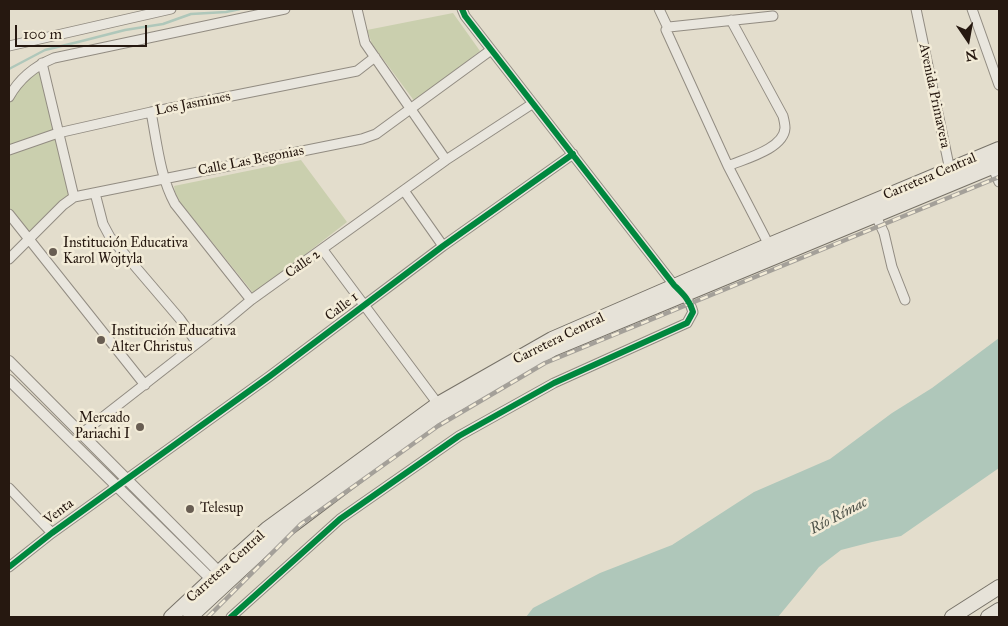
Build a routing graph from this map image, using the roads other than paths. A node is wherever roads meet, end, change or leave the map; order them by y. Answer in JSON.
{"nodes":[{"id":1,"x":171,"y":9,"type":"edge"},
{"id":2,"x":285,"y":9,"type":"edge"},
{"id":3,"x":357,"y":9,"type":"edge"},
{"id":4,"x":462,"y":9,"type":"edge"},
{"id":5,"x":659,"y":9,"type":"edge"},
{"id":6,"x":916,"y":9,"type":"edge"},
{"id":7,"x":972,"y":9,"type":"edge"},
{"id":8,"x":773,"y":16,"type":"dead end"},
{"id":9,"x":731,"y":20,"type":"junction"},
{"id":10,"x":668,"y":28,"type":"junction"},
{"id":11,"x":9,"y":46,"type":"edge"},
{"id":12,"x":491,"y":50,"type":"junction"},
{"id":13,"x":375,"y":57,"type":"junction"},
{"id":14,"x":42,"y":63,"type":"junction"},
{"id":15,"x":999,"y":85,"type":"edge"},
{"id":16,"x":9,"y":97,"type":"edge"},
{"id":17,"x":532,"y":104,"type":"junction"},
{"id":18,"x":410,"y":108,"type":"junction"},
{"id":19,"x":151,"y":112,"type":"junction"},
{"id":20,"x":58,"y":133,"type":"junction"},
{"id":21,"x":999,"y":149,"type":"edge"},
{"id":22,"x":9,"y":150,"type":"edge"},
{"id":23,"x":573,"y":154,"type":"junction"},
{"id":24,"x":446,"y":160,"type":"junction"},
{"id":25,"x":996,"y":165,"type":"edge"},
{"id":26,"x":728,"y":166,"type":"junction"},
{"id":27,"x":951,"y":176,"type":"junction"},
{"id":28,"x":164,"y":179,"type":"junction"},
{"id":29,"x":999,"y":182,"type":"edge"},
{"id":30,"x":405,"y":192,"type":"junction"},
{"id":31,"x":95,"y":193,"type":"junction"},
{"id":32,"x":74,"y":198,"type":"junction"},
{"id":33,"x":9,"y":214,"type":"edge"},
{"id":34,"x":875,"y":214,"type":"junction"},
{"id":35,"x":28,"y":239,"type":"junction"},
{"id":36,"x":443,"y":246,"type":"junction"},
{"id":37,"x":323,"y":250,"type":"junction"},
{"id":38,"x":772,"y":250,"type":"junction"},
{"id":39,"x":9,"y":260,"type":"edge"},
{"id":40,"x":679,"y":290,"type":"junction"},
{"id":41,"x":251,"y":300,"type":"junction"},
{"id":42,"x":905,"y":300,"type":"dead end"},
{"id":43,"x":364,"y":306,"type":"junction"},
{"id":44,"x":197,"y":343,"type":"junction"},
{"id":45,"x":9,"y":361,"type":"edge"},
{"id":46,"x":9,"y":380,"type":"edge"},
{"id":47,"x":145,"y":385,"type":"junction"},
{"id":48,"x":446,"y":403,"type":"junction"},
{"id":49,"x":81,"y":434,"type":"junction"},
{"id":50,"x":125,"y":479,"type":"junction"},
{"id":51,"x":116,"y":486,"type":"junction"},
{"id":52,"x":9,"y":488,"type":"edge"},
{"id":53,"x":52,"y":533,"type":"junction"},
{"id":54,"x":204,"y":558,"type":"junction"},
{"id":55,"x":195,"y":565,"type":"junction"},
{"id":56,"x":9,"y":567,"type":"edge"},
{"id":57,"x":219,"y":580,"type":"junction"},
{"id":58,"x":999,"y":586,"type":"edge"},
{"id":59,"x":999,"y":610,"type":"edge"},
{"id":60,"x":171,"y":617,"type":"edge"},
{"id":61,"x":190,"y":617,"type":"edge"},
{"id":62,"x":231,"y":617,"type":"edge"},
{"id":63,"x":952,"y":617,"type":"edge"},
{"id":64,"x":988,"y":617,"type":"edge"}],
"edges":[{"from":1,"to":11,"type":"street"},
{"from":2,"to":14,"type":"street"},
{"from":3,"to":13,"type":"street"},
{"from":4,"to":12,"type":"street"},
{"from":5,"to":10,"type":"street"},
{"from":6,"to":27,"type":"street","name":"Avenida Primavera"},
{"from":7,"to":15,"type":"street"},
{"from":8,"to":9,"type":"street"},
{"from":9,"to":10,"type":"street"},
{"from":9,"to":26,"type":"street"},
{"from":10,"to":26,"type":"street"},
{"from":12,"to":17,"type":"street"},
{"from":12,"to":18,"type":"street","name":"Calle Las Begonias"},
{"from":13,"to":18,"type":"street"},
{"from":13,"to":19,"type":"street","name":"Los Jasmines"},
{"from":14,"to":16,"type":"street"},
{"from":14,"to":20,"type":"street"},
{"from":17,"to":23,"type":"street"},
{"from":17,"to":24,"type":"street","name":"Calle 2"},
{"from":18,"to":24,"type":"street"},
{"from":18,"to":28,"type":"street","name":"Calle Las Begonias"},
{"from":19,"to":20,"type":"street","name":"Los Jasmines"},
{"from":19,"to":28,"type":"street"},
{"from":20,"to":22,"type":"street","name":"Los Jasmines"},
{"from":20,"to":32,"type":"street"},
{"from":21,"to":27,"type":"highway","name":"Carretera Central"},
{"from":23,"to":36,"type":"street","name":"Calle 1"},
{"from":23,"to":40,"type":"street"},
{"from":24,"to":30,"type":"street","name":"Calle 2"},
{"from":25,"to":27,"type":"highway","name":"Carretera Central"},
{"from":25,"to":29,"type":"street"},
{"from":26,"to":38,"type":"street"},
{"from":27,"to":34,"type":"highway","name":"Carretera Central"},
{"from":27,"to":38,"type":"highway","name":"Carretera Central"},
{"from":28,"to":31,"type":"street","name":"Calle Las Begonias"},
{"from":28,"to":41,"type":"street"},
{"from":30,"to":36,"type":"street"},
{"from":30,"to":37,"type":"street","name":"Calle 2"},
{"from":31,"to":32,"type":"street","name":"Calle Las Begonias"},
{"from":31,"to":44,"type":"street"},
{"from":32,"to":35,"type":"street","name":"Calle Las Begonias"},
{"from":33,"to":35,"type":"street"},
{"from":34,"to":38,"type":"highway","name":"Carretera Central"},
{"from":34,"to":42,"type":"street"},
{"from":35,"to":39,"type":"street","name":"Calle Las Begonias"},
{"from":35,"to":47,"type":"street"},
{"from":36,"to":43,"type":"street","name":"Calle 1"},
{"from":37,"to":41,"type":"street","name":"Calle 2"},
{"from":37,"to":43,"type":"street"},
{"from":38,"to":40,"type":"highway","name":"Carretera Central"},
{"from":40,"to":48,"type":"highway","name":"Carretera Central"},
{"from":40,"to":62,"type":"street"},
{"from":41,"to":44,"type":"street","name":"Calle 2"},
{"from":43,"to":48,"type":"street"},
{"from":43,"to":50,"type":"street","name":"Calle 1"},
{"from":44,"to":47,"type":"street","name":"Calle 2"},
{"from":45,"to":49,"type":"street"},
{"from":46,"to":51,"type":"street"},
{"from":47,"to":49,"type":"street","name":"Calle 2"},
{"from":48,"to":57,"type":"highway","name":"Carretera Central"},
{"from":49,"to":50,"type":"street"},
{"from":50,"to":51,"type":"street","name":"Venta"},
{"from":50,"to":54,"type":"street"},
{"from":51,"to":53,"type":"street","name":"Venta"},
{"from":51,"to":55,"type":"street"},
{"from":52,"to":53,"type":"street"},
{"from":53,"to":56,"type":"street","name":"Venta"},
{"from":54,"to":55,"type":"street"},
{"from":54,"to":57,"type":"street"},
{"from":55,"to":57,"type":"street"},
{"from":57,"to":60,"type":"highway","name":"Carretera Central"},
{"from":57,"to":61,"type":"highway","name":"Carretera Central"},
{"from":58,"to":63,"type":"highway"},
{"from":59,"to":64,"type":"highway"}]}
